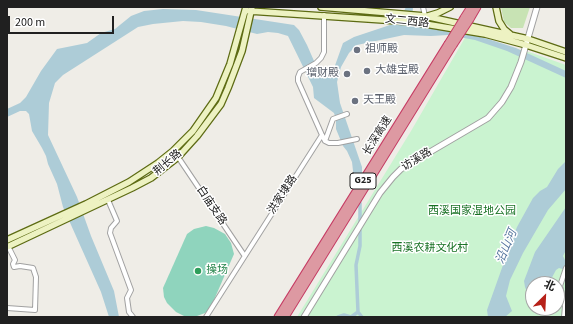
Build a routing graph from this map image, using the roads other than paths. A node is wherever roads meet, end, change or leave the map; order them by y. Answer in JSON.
{"nodes":[{"id":1,"x":321,"y":7,"type":"edge"},
{"id":2,"x":423,"y":7,"type":"edge"},
{"id":3,"x":450,"y":7,"type":"edge"},
{"id":4,"x":471,"y":7,"type":"edge"},
{"id":5,"x":477,"y":7,"type":"edge"},
{"id":6,"x":496,"y":7,"type":"edge"},
{"id":7,"x":537,"y":7,"type":"edge"},
{"id":8,"x":248,"y":9,"type":"edge"},
{"id":9,"x":324,"y":15,"type":"junction"},
{"id":10,"x":425,"y":16,"type":"junction"},
{"id":11,"x":467,"y":18,"type":"junction"},
{"id":12,"x":512,"y":36,"type":"junction"},
{"id":13,"x":450,"y":45,"type":"junction"},
{"id":14,"x":526,"y":45,"type":"junction"},
{"id":15,"x":566,"y":52,"type":"edge"},
{"id":16,"x":566,"y":58,"type":"edge"},
{"id":17,"x":346,"y":114,"type":"dead end"},
{"id":18,"x":322,"y":136,"type":"junction"},
{"id":19,"x":355,"y":139,"type":"dead end"},
{"id":20,"x":325,"y":141,"type":"junction"},
{"id":21,"x":178,"y":157,"type":"junction"},
{"id":22,"x":108,"y":200,"type":"junction"},
{"id":23,"x":63,"y":217,"type":"junction"},
{"id":24,"x":7,"y":240,"type":"edge"},
{"id":25,"x":7,"y":247,"type":"edge"},
{"id":26,"x":244,"y":255,"type":"junction"},
{"id":27,"x":566,"y":268,"type":"edge"},
{"id":28,"x":7,"y":308,"type":"edge"},
{"id":29,"x":133,"y":317,"type":"edge"},
{"id":30,"x":206,"y":317,"type":"edge"},
{"id":31,"x":278,"y":317,"type":"edge"},
{"id":32,"x":285,"y":317,"type":"edge"},
{"id":33,"x":304,"y":317,"type":"edge"},
{"id":34,"x":564,"y":317,"type":"edge"}],
"edges":[{"from":1,"to":10,"type":"main road","name":"文二西路"},
{"from":2,"to":10,"type":"street"},
{"from":3,"to":10,"type":"main road"},
{"from":4,"to":11,"type":"highway","name":"长深高速","number":"G25"},
{"from":5,"to":11,"type":"highway","name":"长深高速","number":"G25"},
{"from":6,"to":12,"type":"main road"},
{"from":7,"to":14,"type":"street","name":"访溪路"},
{"from":8,"to":9,"type":"main road","name":"文二西路"},
{"from":8,"to":21,"type":"main road","name":"荆长路"},
{"from":8,"to":23,"type":"main road","name":"荆长路"},
{"from":9,"to":14,"type":"main road","name":"文二西路"},
{"from":9,"to":18,"type":"street"},
{"from":10,"to":12,"type":"main road","name":"文二西路"},
{"from":11,"to":13,"type":"highway","name":"长深高速","number":"G25","bridge":true},
{"from":12,"to":14,"type":"main road","name":"文二西路"},
{"from":13,"to":31,"type":"highway","name":"长深高速","number":"G25"},
{"from":13,"to":32,"type":"highway","name":"长深高速","number":"G25"},
{"from":14,"to":15,"type":"main road","name":"文二西路"},
{"from":14,"to":16,"type":"main road","name":"文二西路"},
{"from":14,"to":33,"type":"street","name":"访溪路"},
{"from":17,"to":20,"type":"street"},
{"from":18,"to":20,"type":"street"},
{"from":18,"to":26,"type":"street","name":"洪家埭路"},
{"from":19,"to":20,"type":"street"},
{"from":21,"to":22,"type":"main road","name":"荆长路"},
{"from":21,"to":26,"type":"street","name":"白庙支路"},
{"from":22,"to":23,"type":"main road","name":"荆长路"},
{"from":22,"to":29,"type":"street"},
{"from":23,"to":24,"type":"main road","name":"荆长路"},
{"from":23,"to":25,"type":"main road","name":"荆长路"},
{"from":25,"to":28,"type":"street"},
{"from":26,"to":30,"type":"street","name":"洪家埭路"},
{"from":27,"to":34,"type":"street"}]}
